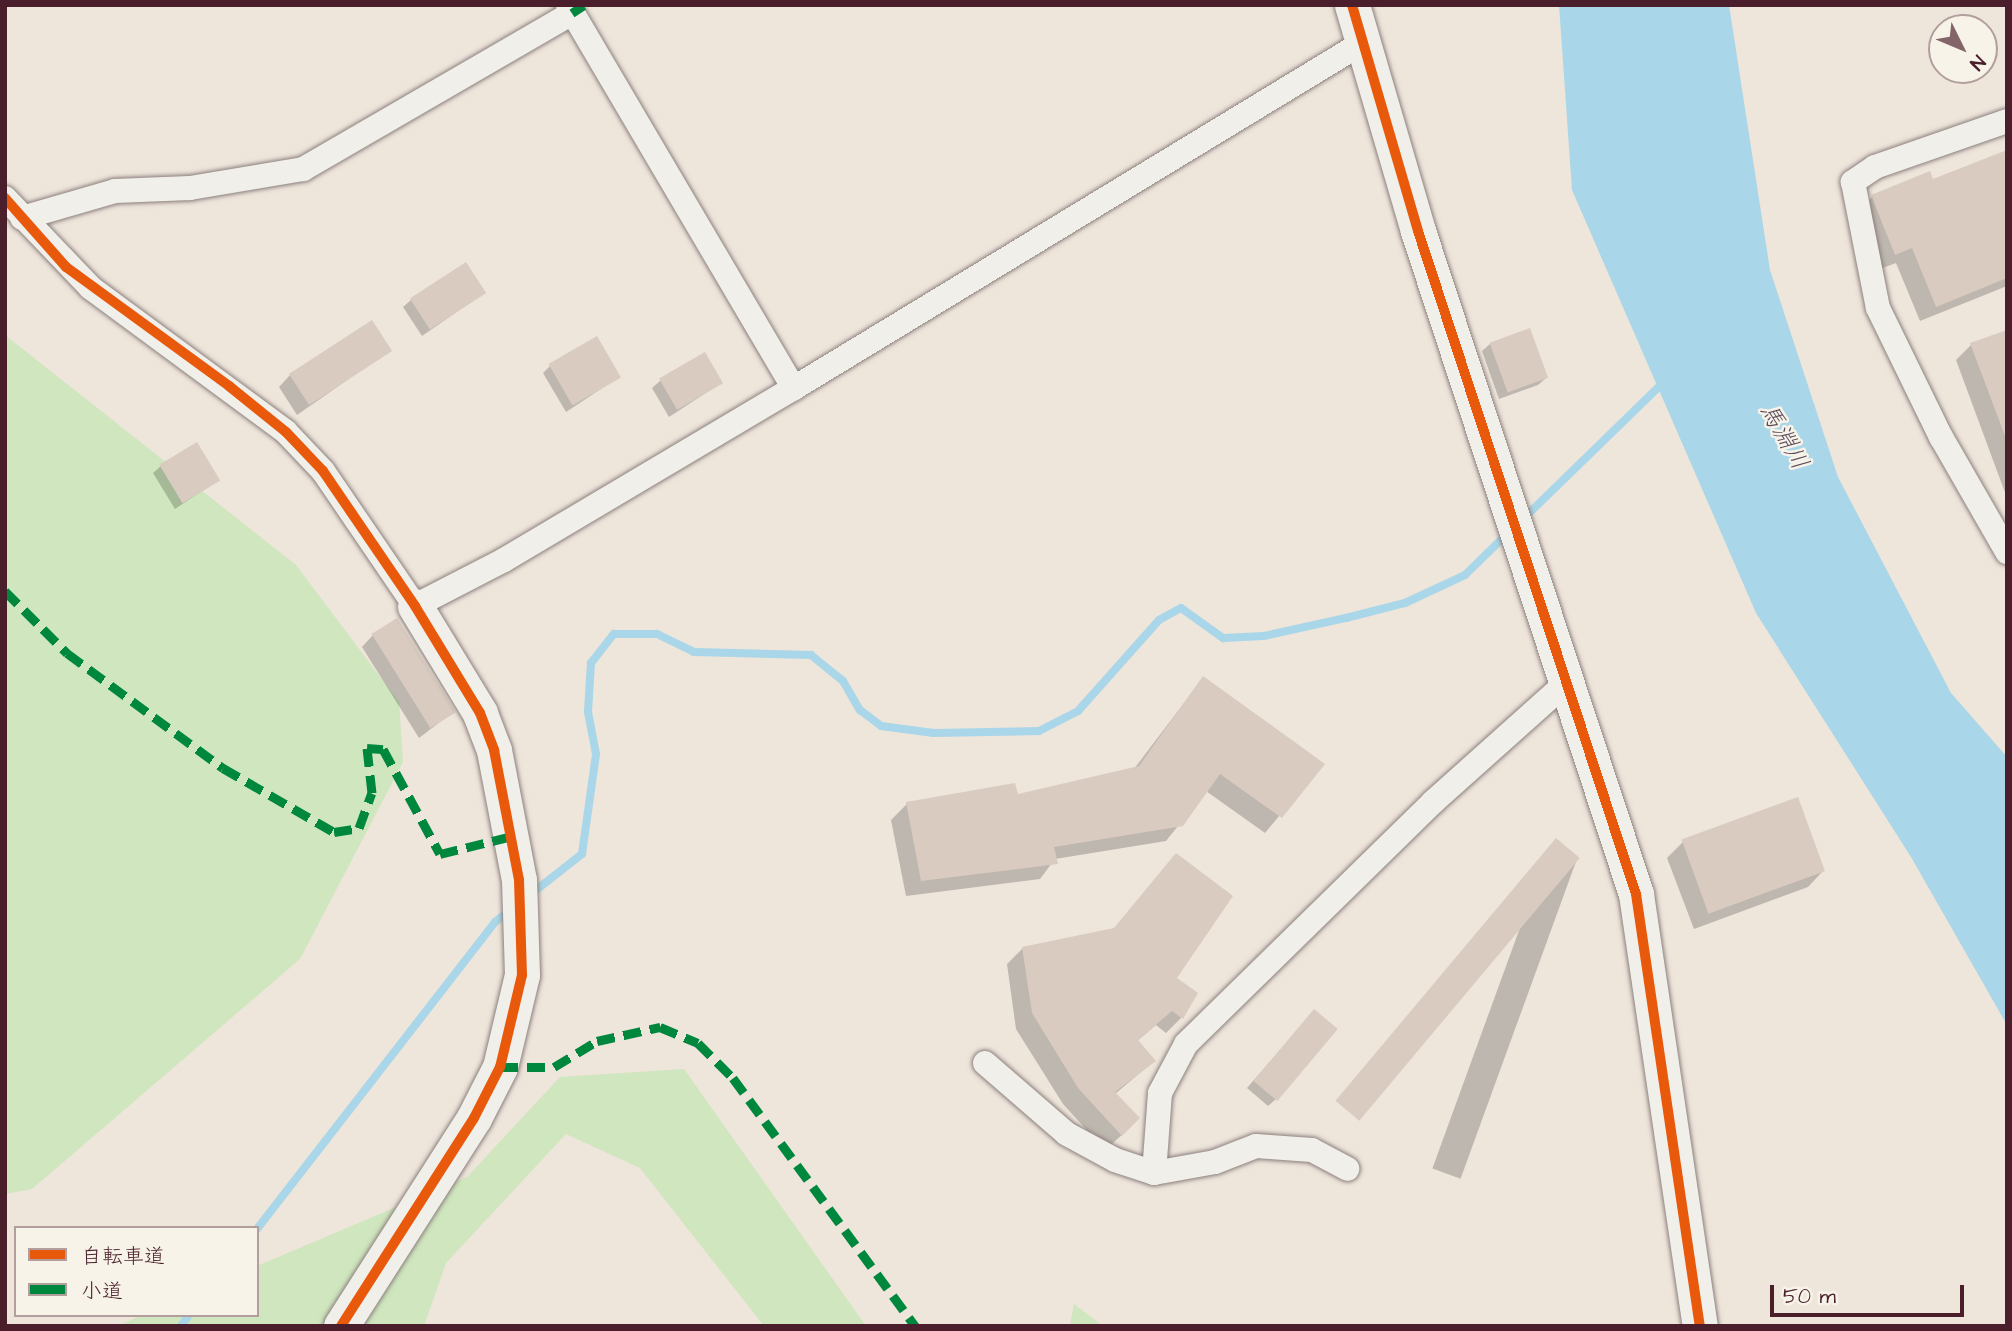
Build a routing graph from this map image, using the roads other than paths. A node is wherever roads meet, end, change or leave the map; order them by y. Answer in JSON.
{"nodes":[{"id":1,"x":1352,"y":5,"type":"edge"},
{"id":2,"x":570,"y":9,"type":"edge"},
{"id":3,"x":1362,"y":43,"type":"junction"},
{"id":4,"x":2007,"y":121,"type":"edge"},
{"id":5,"x":5,"y":198,"type":"edge"},
{"id":6,"x":22,"y":218,"type":"junction"},
{"id":7,"x":794,"y":388,"type":"junction"},
{"id":8,"x":2007,"y":552,"type":"edge"},
{"id":9,"x":415,"y":606,"type":"junction"},
{"id":10,"x":1567,"y":682,"type":"junction"},
{"id":11,"x":985,"y":1063,"type":"dead end"},
{"id":12,"x":1347,"y":1169,"type":"dead end"},
{"id":13,"x":1154,"y":1172,"type":"junction"},
{"id":14,"x":341,"y":1326,"type":"edge"},
{"id":15,"x":1700,"y":1326,"type":"edge"}],
"edges":[{"from":1,"to":3,"type":"street"},
{"from":2,"to":6,"type":"street"},
{"from":2,"to":7,"type":"street"},
{"from":3,"to":7,"type":"street"},
{"from":3,"to":10,"type":"street"},
{"from":4,"to":8,"type":"street"},
{"from":5,"to":6,"type":"street"},
{"from":6,"to":9,"type":"street"},
{"from":7,"to":9,"type":"street"},
{"from":9,"to":14,"type":"street"},
{"from":10,"to":13,"type":"street"},
{"from":10,"to":15,"type":"street"},
{"from":11,"to":13,"type":"street"},
{"from":12,"to":13,"type":"street"}]}
